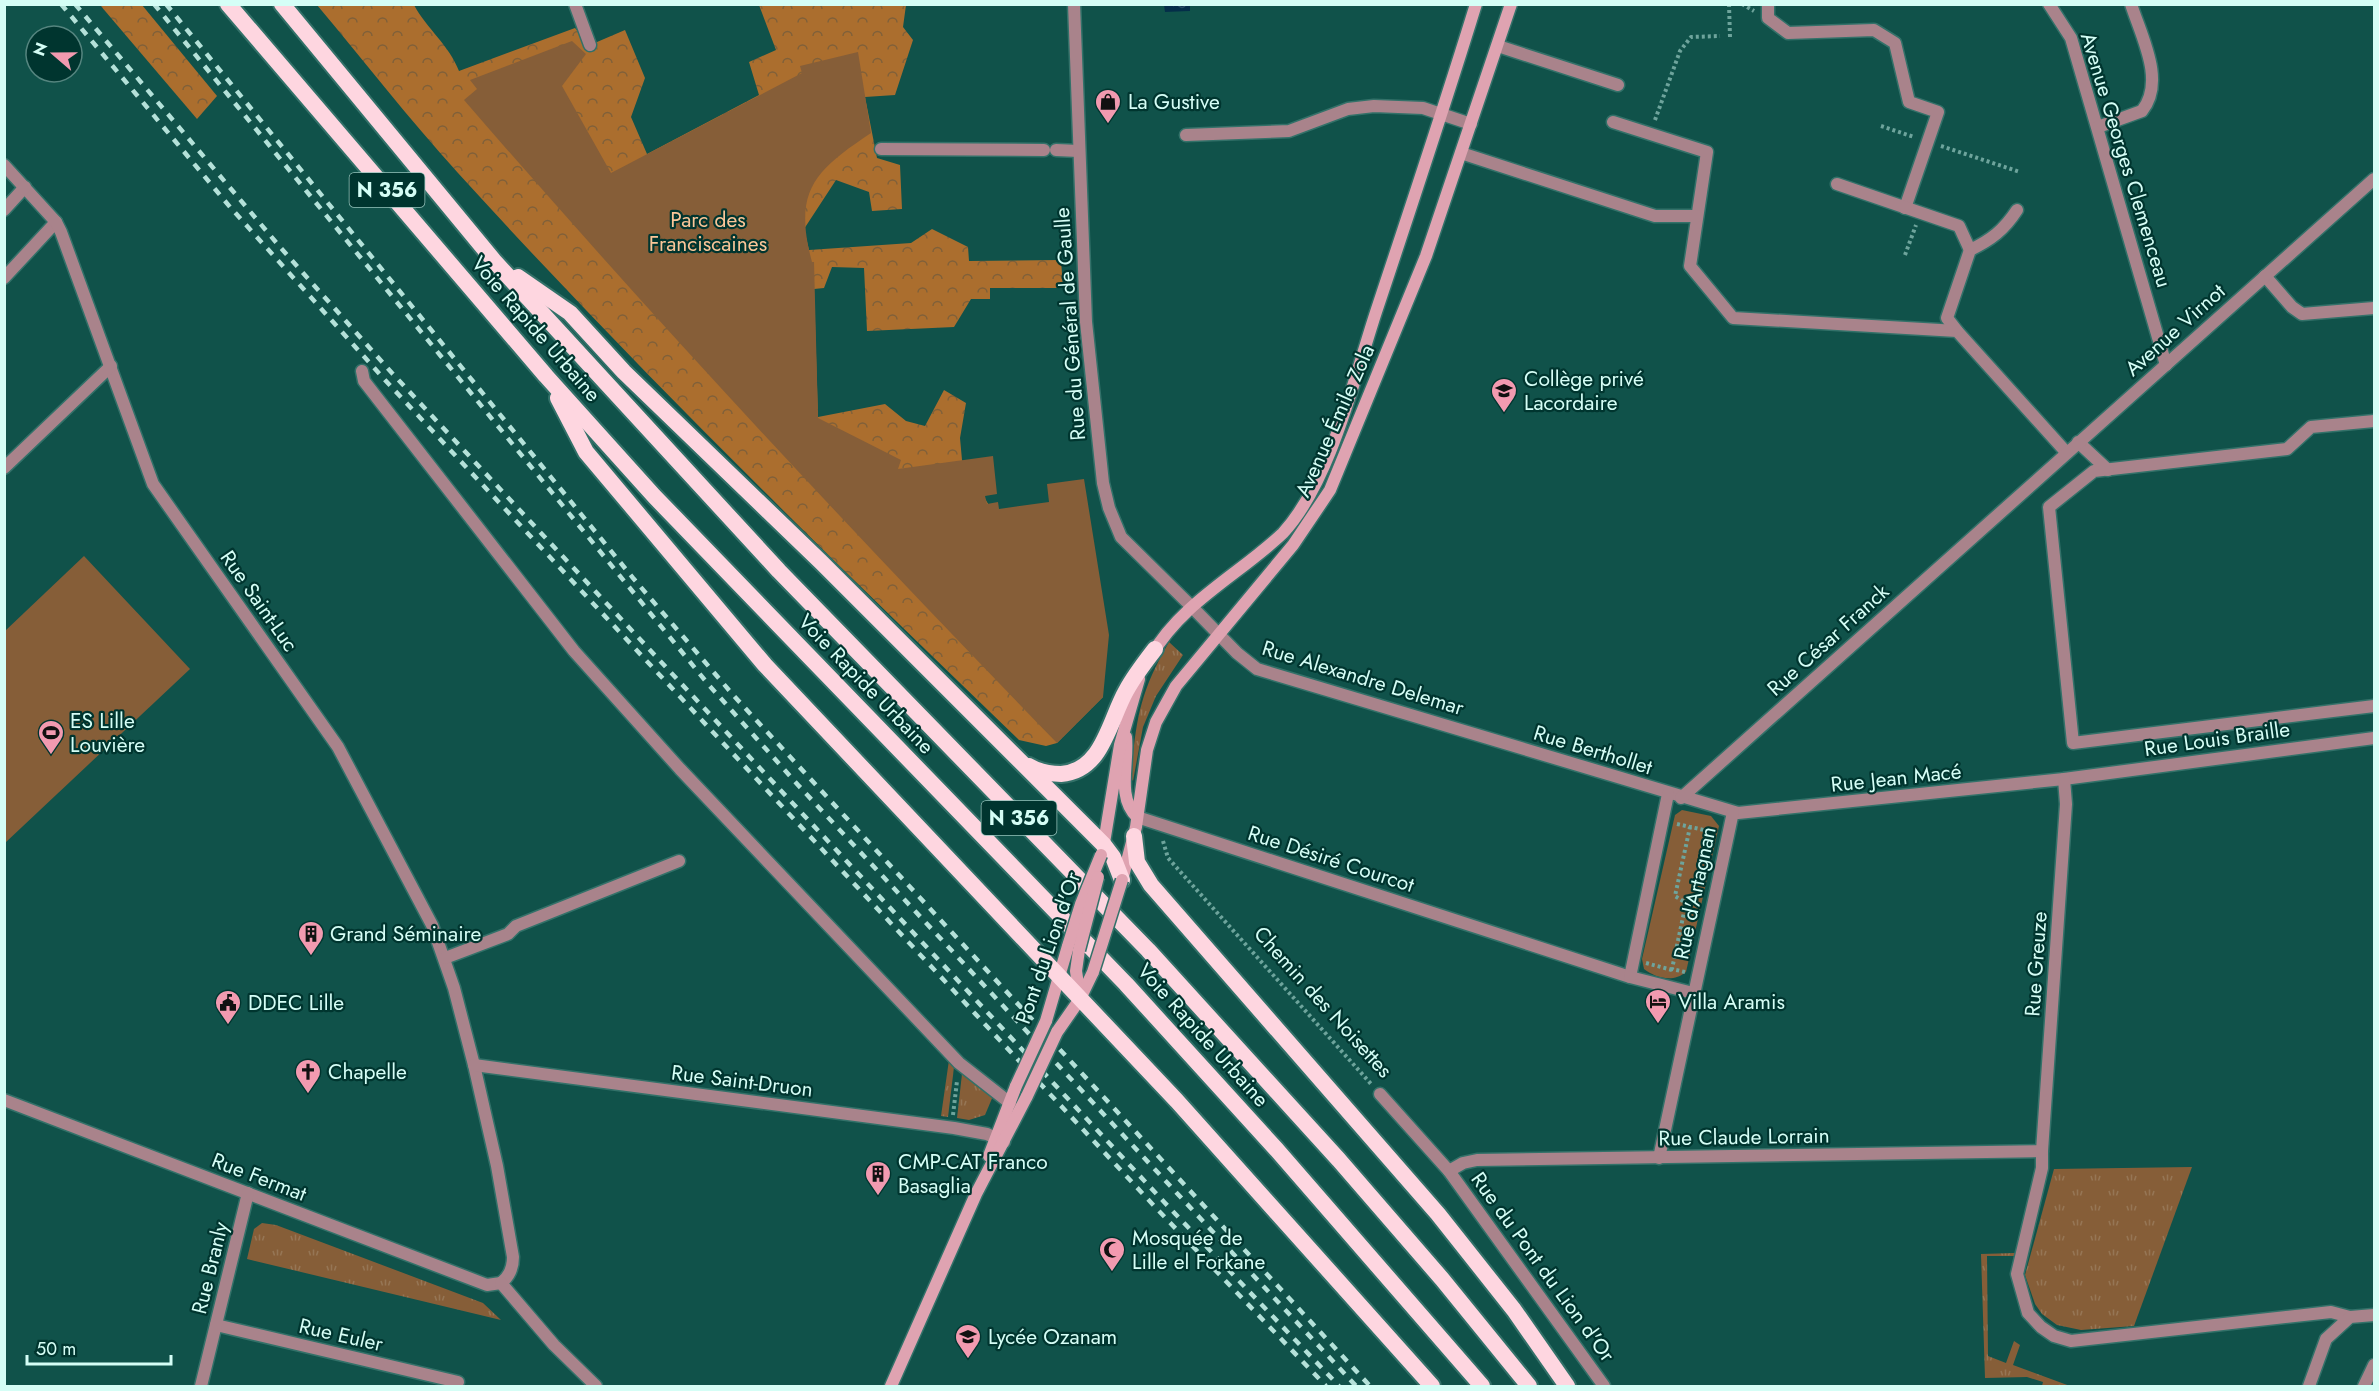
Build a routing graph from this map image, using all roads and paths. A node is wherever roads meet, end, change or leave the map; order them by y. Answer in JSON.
{"nodes":[{"id":1,"x":228,"y":4,"type":"edge"},
{"id":2,"x":282,"y":4,"type":"edge"},
{"id":3,"x":575,"y":4,"type":"edge"},
{"id":4,"x":1074,"y":4,"type":"edge"},
{"id":5,"x":1476,"y":4,"type":"edge"},
{"id":6,"x":1511,"y":4,"type":"edge"},
{"id":7,"x":1729,"y":4,"type":"edge"},
{"id":8,"x":1768,"y":4,"type":"edge"},
{"id":9,"x":2049,"y":4,"type":"edge"},
{"id":10,"x":2131,"y":4,"type":"edge"},
{"id":11,"x":1720,"y":36,"type":"dead end"},
{"id":12,"x":1731,"y":37,"type":"dead end"},
{"id":13,"x":590,"y":45,"type":"dead end"},
{"id":14,"x":1498,"y":46,"type":"junction"},
{"id":15,"x":1618,"y":85,"type":"dead end"},
{"id":16,"x":1442,"y":114,"type":"junction"},
{"id":17,"x":1613,"y":122,"type":"dead end"},
{"id":18,"x":1471,"y":124,"type":"junction"},
{"id":19,"x":1881,"y":126,"type":"dead end"},
{"id":20,"x":2098,"y":127,"type":"junction"},
{"id":21,"x":1650,"y":134,"type":"junction"},
{"id":22,"x":1186,"y":135,"type":"dead end"},
{"id":23,"x":1928,"y":141,"type":"junction"},
{"id":24,"x":881,"y":149,"type":"dead end"},
{"id":25,"x":1079,"y":151,"type":"junction"},
{"id":26,"x":1461,"y":153,"type":"junction"},
{"id":27,"x":4,"y":165,"type":"edge"},
{"id":28,"x":2020,"y":172,"type":"dead end"},
{"id":29,"x":2374,"y":178,"type":"edge"},
{"id":30,"x":1837,"y":184,"type":"dead end"},
{"id":31,"x":25,"y":187,"type":"junction"},
{"id":32,"x":1905,"y":208,"type":"junction"},
{"id":33,"x":4,"y":210,"type":"edge"},
{"id":34,"x":2017,"y":210,"type":"dead end"},
{"id":35,"x":1920,"y":213,"type":"junction"},
{"id":36,"x":1697,"y":216,"type":"junction"},
{"id":37,"x":56,"y":222,"type":"junction"},
{"id":38,"x":1970,"y":250,"type":"junction"},
{"id":39,"x":1905,"y":255,"type":"dead end"},
{"id":40,"x":495,"y":262,"type":"junction"},
{"id":41,"x":2265,"y":276,"type":"junction"},
{"id":42,"x":4,"y":278,"type":"edge"},
{"id":43,"x":2374,"y":308,"type":"edge"},
{"id":44,"x":1957,"y":331,"type":"junction"},
{"id":45,"x":2166,"y":365,"type":"junction"},
{"id":46,"x":111,"y":366,"type":"junction"},
{"id":47,"x":362,"y":371,"type":"dead end"},
{"id":48,"x":546,"y":376,"type":"junction"},
{"id":49,"x":2374,"y":421,"type":"edge"},
{"id":50,"x":2078,"y":442,"type":"junction"},
{"id":51,"x":2066,"y":452,"type":"junction"},
{"id":52,"x":4,"y":468,"type":"edge"},
{"id":53,"x":2108,"y":470,"type":"junction"},
{"id":54,"x":2001,"y":511,"type":"joint"},
{"id":55,"x":1192,"y":607,"type":"junction"},
{"id":56,"x":1218,"y":634,"type":"junction"},
{"id":57,"x":1155,"y":649,"type":"junction"},
{"id":58,"x":2374,"y":706,"type":"edge"},
{"id":59,"x":1124,"y":727,"type":"junction"},
{"id":60,"x":2374,"y":738,"type":"edge"},
{"id":61,"x":1506,"y":743,"type":"joint"},
{"id":62,"x":1024,"y":764,"type":"junction"},
{"id":63,"x":2064,"y":779,"type":"junction"},
{"id":64,"x":1675,"y":796,"type":"junction"},
{"id":65,"x":1733,"y":812,"type":"junction"},
{"id":66,"x":1137,"y":817,"type":"junction"},
{"id":67,"x":1664,"y":821,"type":"junction"},
{"id":68,"x":1690,"y":827,"type":"junction"},
{"id":69,"x":1134,"y":836,"type":"joint"},
{"id":70,"x":1727,"y":836,"type":"junction"},
{"id":71,"x":1168,"y":858,"type":"dead end"},
{"id":72,"x":679,"y":861,"type":"dead end"},
{"id":73,"x":1118,"y":862,"type":"junction"},
{"id":74,"x":1074,"y":948,"type":"junction"},
{"id":75,"x":445,"y":957,"type":"junction"},
{"id":76,"x":1672,"y":969,"type":"dead end"},
{"id":77,"x":1630,"y":977,"type":"junction"},
{"id":78,"x":1059,"y":978,"type":"junction"},
{"id":79,"x":1693,"y":993,"type":"junction"},
{"id":80,"x":1080,"y":999,"type":"junction"},
{"id":81,"x":959,"y":1063,"type":"junction"},
{"id":82,"x":474,"y":1065,"type":"junction"},
{"id":83,"x":1380,"y":1094,"type":"joint"},
{"id":84,"x":4,"y":1100,"type":"edge"},
{"id":85,"x":1010,"y":1103,"type":"junction"},
{"id":86,"x":952,"y":1128,"type":"junction"},
{"id":87,"x":1000,"y":1140,"type":"junction"},
{"id":88,"x":2042,"y":1151,"type":"junction"},
{"id":89,"x":1659,"y":1158,"type":"junction"},
{"id":90,"x":1449,"y":1170,"type":"junction"},
{"id":91,"x":248,"y":1194,"type":"junction"},
{"id":92,"x":501,"y":1283,"type":"junction"},
{"id":93,"x":2374,"y":1315,"type":"edge"},
{"id":94,"x":2350,"y":1317,"type":"junction"},
{"id":95,"x":216,"y":1325,"type":"junction"},
{"id":96,"x":2374,"y":1365,"type":"edge"},
{"id":97,"x":458,"y":1382,"type":"dead end"},
{"id":98,"x":201,"y":1386,"type":"edge"},
{"id":99,"x":596,"y":1386,"type":"edge"},
{"id":100,"x":891,"y":1386,"type":"edge"},
{"id":101,"x":1432,"y":1386,"type":"edge"},
{"id":102,"x":1482,"y":1386,"type":"edge"},
{"id":103,"x":1529,"y":1386,"type":"edge"},
{"id":104,"x":1567,"y":1386,"type":"edge"},
{"id":105,"x":1604,"y":1386,"type":"edge"},
{"id":106,"x":2310,"y":1386,"type":"edge"},
{"id":107,"x":2364,"y":1386,"type":"edge"}],
"edges":[{"from":1,"to":48,"type":"highway","name":"Voie Rapide Urbaine","number":"N 356"},
{"from":2,"to":40,"type":"highway","name":"Voie Rapide Urbaine","number":"N 356"},
{"from":3,"to":13,"type":"street"},
{"from":4,"to":25,"type":"street","name":"Rue du Général de Gaulle"},
{"from":5,"to":16,"type":"main road","name":"Avenue Émile Zola"},
{"from":6,"to":14,"type":"main road","name":"Avenue Émile Zola"},
{"from":7,"to":12,"type":"path"},
{"from":8,"to":23,"type":"street"},
{"from":9,"to":20,"type":"street","name":"Avenue Georges Clemenceau"},
{"from":10,"to":20,"type":"street"},
{"from":11,"to":21,"type":"path"},
{"from":14,"to":15,"type":"street"},
{"from":14,"to":18,"type":"main road","name":"Avenue Émile Zola"},
{"from":16,"to":18,"type":"street"},
{"from":16,"to":22,"type":"street"},
{"from":16,"to":55,"type":"main road","name":"Avenue Émile Zola"},
{"from":17,"to":21,"type":"street"},
{"from":18,"to":26,"type":"main road","name":"Avenue Émile Zola"},
{"from":19,"to":23,"type":"path"},
{"from":20,"to":45,"type":"street","name":"Avenue Georges Clemenceau"},
{"from":21,"to":36,"type":"street"},
{"from":23,"to":28,"type":"path"},
{"from":23,"to":32,"type":"street"},
{"from":24,"to":25,"type":"street"},
{"from":25,"to":55,"type":"street","name":"Rue du Général de Gaulle"},
{"from":26,"to":36,"type":"street"},
{"from":26,"to":56,"type":"main road","name":"Avenue Émile Zola"},
{"from":27,"to":31,"type":"street","name":"Rue Saint-Luc"},
{"from":29,"to":41,"type":"street","name":"Avenue Virnot"},
{"from":30,"to":32,"type":"street"},
{"from":31,"to":33,"type":"street"},
{"from":31,"to":37,"type":"street","name":"Rue Saint-Luc"},
{"from":32,"to":35,"type":"street"},
{"from":34,"to":38,"type":"street"},
{"from":35,"to":38,"type":"street"},
{"from":35,"to":39,"type":"path"},
{"from":36,"to":44,"type":"street"},
{"from":37,"to":42,"type":"street"},
{"from":37,"to":46,"type":"street","name":"Rue Saint-Luc"},
{"from":38,"to":44,"type":"street"},
{"from":40,"to":62,"type":"highway"},
{"from":40,"to":103,"type":"highway","name":"Voie Rapide Urbaine","number":"N 356"},
{"from":41,"to":43,"type":"street"},
{"from":41,"to":45,"type":"street","name":"Avenue Virnot"},
{"from":44,"to":51,"type":"street"},
{"from":45,"to":50,"type":"street","name":"Avenue Virnot"},
{"from":46,"to":52,"type":"street"},
{"from":46,"to":75,"type":"street","name":"Rue Saint-Luc"},
{"from":47,"to":81,"type":"street"},
{"from":48,"to":78,"type":"highway"},
{"from":48,"to":102,"type":"highway","name":"Voie Rapide Urbaine","number":"N 356"},
{"from":49,"to":53,"type":"street"},
{"from":50,"to":51,"type":"street","name":"Avenue Virnot"},
{"from":50,"to":53,"type":"street"},
{"from":51,"to":54,"type":"street","name":"Avenue Virnot"},
{"from":53,"to":58,"type":"street"},
{"from":54,"to":64,"type":"street","name":"Rue César Franck"},
{"from":55,"to":56,"type":"street","name":"Rue du Général de Gaulle"},
{"from":55,"to":57,"type":"main road","name":"Avenue Émile Zola"},
{"from":56,"to":61,"type":"street","name":"Rue Alexandre Delemar"},
{"from":56,"to":66,"type":"main road","name":"Avenue Émile Zola"},
{"from":57,"to":59,"type":"main road","name":"Avenue Émile Zola"},
{"from":57,"to":62,"type":"highway"},
{"from":59,"to":66,"type":"main road","name":"Avenue Émile Zola"},
{"from":59,"to":73,"type":"main road","name":"Avenue Émile Zola"},
{"from":60,"to":63,"type":"street","name":"Rue Louis Braille"},
{"from":61,"to":64,"type":"street","name":"Rue Berthollet"},
{"from":62,"to":73,"type":"highway"},
{"from":63,"to":65,"type":"street","name":"Rue Jean Macé"},
{"from":63,"to":88,"type":"street","name":"Rue Greuze"},
{"from":64,"to":65,"type":"street","name":"Rue Berthollet"},
{"from":64,"to":67,"type":"street"},
{"from":65,"to":70,"type":"street","name":"Rue d'Artagnan"},
{"from":66,"to":69,"type":"main road","name":"Avenue Émile Zola"},
{"from":66,"to":77,"type":"street","name":"Rue Désiré Courcot"},
{"from":67,"to":68,"type":"path"},
{"from":67,"to":77,"type":"street"},
{"from":68,"to":70,"type":"path"},
{"from":68,"to":76,"type":"path"},
{"from":69,"to":73,"type":"highway"},
{"from":70,"to":79,"type":"street","name":"Rue d'Artagnan"},
{"from":71,"to":83,"type":"path","name":"Chemin des Noisettes"},
{"from":72,"to":75,"type":"street"},
{"from":73,"to":74,"type":"main road","name":"Pont du Lion d'Or","bridge":true},
{"from":73,"to":80,"type":"main road","name":"Pont du Lion d'Or","bridge":true},
{"from":73,"to":104,"type":"highway"},
{"from":74,"to":78,"type":"main road","name":"Pont du Lion d'Or"},
{"from":74,"to":80,"type":"main road","name":"Pont du Lion d'Or"},
{"from":75,"to":82,"type":"street","name":"Rue Saint-Luc"},
{"from":77,"to":79,"type":"street","name":"Rue Désiré Courcot"},
{"from":78,"to":80,"type":"highway"},
{"from":78,"to":85,"type":"main road","name":"Pont du Lion d'Or","bridge":true},
{"from":79,"to":89,"type":"street","name":"Rue d'Artagnan"},
{"from":80,"to":87,"type":"main road","name":"Pont du Lion d'Or","bridge":true},
{"from":80,"to":101,"type":"highway"},
{"from":81,"to":85,"type":"street"},
{"from":81,"to":86,"type":"path"},
{"from":82,"to":86,"type":"street","name":"Rue Saint-Druon"},
{"from":82,"to":92,"type":"street","name":"Rue Saint-Luc"},
{"from":83,"to":90,"type":"street","name":"Chemin des Noisettes"},
{"from":84,"to":91,"type":"street","name":"Rue Fermat"},
{"from":85,"to":87,"type":"main road","name":"Pont du Lion d'Or"},
{"from":86,"to":87,"type":"street","name":"Rue Saint-Druon"},
{"from":87,"to":100,"type":"main road"},
{"from":88,"to":89,"type":"street","name":"Rue Claude Lorrain"},
{"from":88,"to":94,"type":"street","name":"Rue Greuze"},
{"from":89,"to":90,"type":"street","name":"Rue Claude Lorrain"},
{"from":90,"to":105,"type":"street","name":"Rue du Pont du Lion d'Or"},
{"from":91,"to":92,"type":"street","name":"Rue Fermat"},
{"from":91,"to":95,"type":"street","name":"Rue Branly"},
{"from":92,"to":99,"type":"street"},
{"from":93,"to":94,"type":"street","name":"Rue Greuze"},
{"from":94,"to":106,"type":"street"},
{"from":95,"to":97,"type":"street","name":"Rue Euler"},
{"from":95,"to":98,"type":"street","name":"Rue Branly"},
{"from":96,"to":107,"type":"street"}]}
